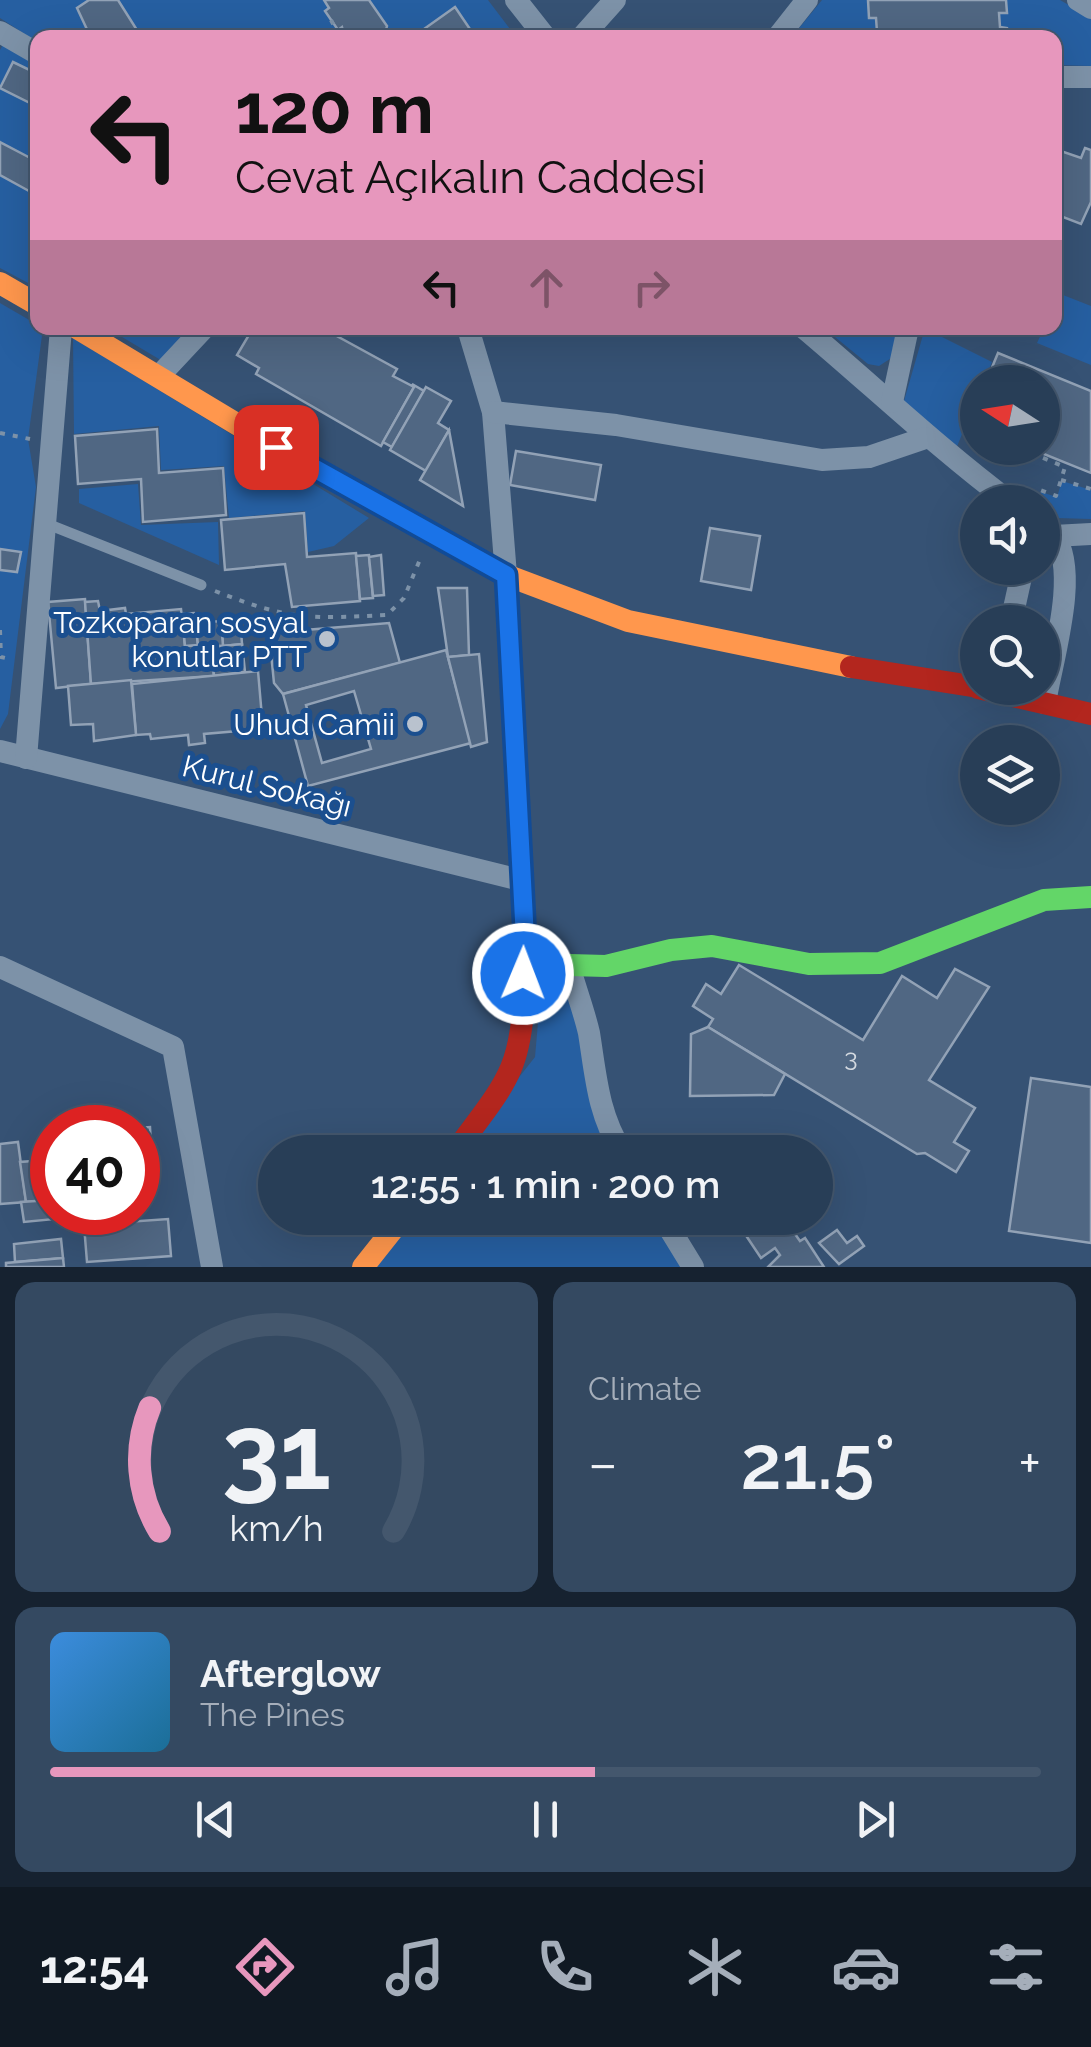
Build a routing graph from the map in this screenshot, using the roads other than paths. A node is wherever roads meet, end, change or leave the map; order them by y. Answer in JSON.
{"nodes":[{"id":1,"x":516,"y":0,"type":"edge"},
{"id":2,"x":615,"y":0,"type":"edge"},
{"id":3,"x":808,"y":0,"type":"edge"},
{"id":4,"x":1078,"y":0,"type":"edge"},
{"id":5,"x":1091,"y":8,"type":"edge"},
{"id":6,"x":540,"y":30,"type":"edge"},
{"id":7,"x":588,"y":30,"type":"edge"},
{"id":8,"x":784,"y":30,"type":"edge"},
{"id":9,"x":0,"y":32,"type":"edge"},
{"id":10,"x":30,"y":49,"type":"edge"},
{"id":11,"x":1091,"y":76,"type":"edge"},
{"id":12,"x":1062,"y":77,"type":"edge"},
{"id":13,"x":0,"y":283,"type":"edge"},
{"id":14,"x":30,"y":300,"type":"edge"},
{"id":15,"x":60,"y":335,"type":"edge"},
{"id":16,"x":89,"y":335,"type":"edge"},
{"id":17,"x":197,"y":335,"type":"edge"},
{"id":18,"x":470,"y":335,"type":"edge"},
{"id":19,"x":812,"y":335,"type":"edge"},
{"id":20,"x":906,"y":335,"type":"edge"},
{"id":21,"x":160,"y":375,"type":"junction"},
{"id":22,"x":892,"y":402,"type":"junction"},
{"id":23,"x":493,"y":412,"type":"junction"},
{"id":24,"x":925,"y":438,"type":"junction"},
{"id":25,"x":987,"y":485,"type":"edge"},
{"id":26,"x":46,"y":522,"type":"junction"},
{"id":27,"x":1060,"y":534,"type":"edge"},
{"id":28,"x":1091,"y":534,"type":"edge"},
{"id":29,"x":1060,"y":551,"type":"edge"},
{"id":30,"x":506,"y":575,"type":"junction"},
{"id":31,"x":201,"y":586,"type":"road end"},
{"id":32,"x":1060,"y":617,"type":"edge"},
{"id":33,"x":960,"y":683,"type":"edge"},
{"id":34,"x":1053,"y":705,"type":"edge"},
{"id":35,"x":1091,"y":714,"type":"edge"},
{"id":36,"x":0,"y":751,"type":"edge"},
{"id":37,"x":26,"y":758,"type":"junction"},
{"id":38,"x":520,"y":880,"type":"junction"},
{"id":39,"x":1091,"y":897,"type":"edge"},
{"id":40,"x":525,"y":939,"type":"junction"},
{"id":41,"x":569,"y":965,"type":"junction"},
{"id":42,"x":0,"y":967,"type":"edge"},
{"id":43,"x":466,"y":1135,"type":"edge"},
{"id":44,"x":611,"y":1135,"type":"edge"},
{"id":45,"x":388,"y":1235,"type":"edge"},
{"id":46,"x":673,"y":1235,"type":"edge"},
{"id":47,"x":212,"y":1267,"type":"edge"},
{"id":48,"x":363,"y":1267,"type":"edge"},
{"id":49,"x":694,"y":1267,"type":"edge"}],
"edges":[{"from":1,"to":6,"type":"street"},
{"from":2,"to":7,"type":"street"},
{"from":3,"to":8,"type":"street"},
{"from":4,"to":5,"type":"street"},
{"from":9,"to":10,"type":"street"},
{"from":11,"to":12,"type":"street"},
{"from":13,"to":14,"type":"street"},
{"from":15,"to":26,"type":"street"},
{"from":16,"to":21,"type":"street"},
{"from":17,"to":21,"type":"street"},
{"from":18,"to":23,"type":"street"},
{"from":19,"to":22,"type":"street"},
{"from":20,"to":22,"type":"street"},
{"from":21,"to":30,"type":"street"},
{"from":22,"to":24,"type":"street"},
{"from":23,"to":24,"type":"street"},
{"from":23,"to":30,"type":"street"},
{"from":24,"to":25,"type":"street"},
{"from":26,"to":31,"type":"lane"},
{"from":26,"to":37,"type":"street"},
{"from":27,"to":28,"type":"street"},
{"from":29,"to":32,"type":"street"},
{"from":30,"to":33,"type":"street"},
{"from":30,"to":38,"type":"street"},
{"from":34,"to":35,"type":"street"},
{"from":36,"to":37,"type":"street","name":"Kurul Sokağı"},
{"from":37,"to":38,"type":"street","name":"Kurul Sokağı"},
{"from":38,"to":40,"type":"street"},
{"from":39,"to":41,"type":"street"},
{"from":40,"to":41,"type":"street"},
{"from":40,"to":43,"type":"street"},
{"from":41,"to":44,"type":"street"},
{"from":42,"to":47,"type":"street"},
{"from":45,"to":48,"type":"street"},
{"from":46,"to":49,"type":"street"}]}
